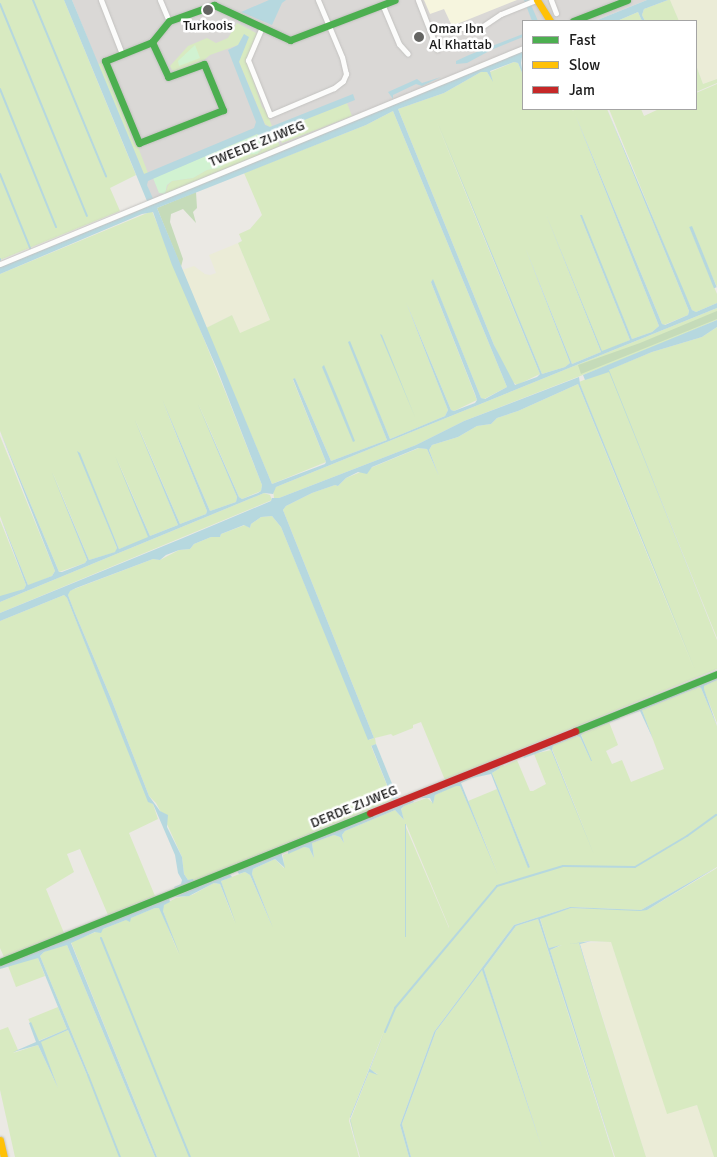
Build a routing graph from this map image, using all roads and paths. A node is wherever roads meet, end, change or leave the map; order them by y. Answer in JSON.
{"nodes":[{"id":1,"x":101,"y":0,"type":"edge"},
{"id":2,"x":160,"y":0,"type":"edge"},
{"id":3,"x":318,"y":0,"type":"edge"},
{"id":4,"x":394,"y":0,"type":"edge"},
{"id":5,"x":418,"y":0,"type":"edge"},
{"id":6,"x":534,"y":0,"type":"edge"},
{"id":7,"x":551,"y":0,"type":"edge"},
{"id":8,"x":627,"y":0,"type":"edge"},
{"id":9,"x":214,"y":2,"type":"edge"},
{"id":10,"x":383,"y":6,"type":"junction"},
{"id":11,"x":556,"y":14,"type":"dead end"},
{"id":12,"x":549,"y":20,"type":"edge"},
{"id":13,"x":576,"y":20,"type":"edge"},
{"id":14,"x":168,"y":22,"type":"junction"},
{"id":15,"x":329,"y":25,"type":"junction"},
{"id":16,"x":262,"y":27,"type":"junction"},
{"id":17,"x":462,"y":28,"type":"dead end"},
{"id":18,"x":152,"y":42,"type":"junction"},
{"id":19,"x":436,"y":48,"type":"dead end"},
{"id":20,"x":522,"y":48,"type":"edge"},
{"id":21,"x":122,"y":54,"type":"junction"},
{"id":22,"x":408,"y":54,"type":"dead end"},
{"id":23,"x":0,"y":264,"type":"edge"},
{"id":24,"x":717,"y":674,"type":"edge"},
{"id":25,"x":0,"y":962,"type":"edge"},
{"id":26,"x":0,"y":1140,"type":"edge"},
{"id":27,"x":4,"y":1157,"type":"edge"}],
"edges":[{"from":1,"to":21,"type":"street"},
{"from":2,"to":14,"type":"street"},
{"from":3,"to":15,"type":"street"},
{"from":4,"to":10,"type":"street"},
{"from":5,"to":19,"type":"street"},
{"from":6,"to":12,"type":"street"},
{"from":6,"to":17,"type":"street"},
{"from":7,"to":11,"type":"street"},
{"from":8,"to":13,"type":"street"},
{"from":9,"to":14,"type":"street"},
{"from":9,"to":16,"type":"street"},
{"from":10,"to":15,"type":"street"},
{"from":10,"to":22,"type":"street"},
{"from":14,"to":18,"type":"street"},
{"from":15,"to":16,"type":"street"},
{"from":15,"to":16,"type":"street"},
{"from":18,"to":21,"type":"street"},
{"from":18,"to":21,"type":"street"},
{"from":20,"to":23,"type":"street","name":"TWEEDE ZIJWEG"},
{"from":24,"to":25,"type":"street","name":"DERDE ZIJWEG"},
{"from":26,"to":27,"type":"street"}]}
